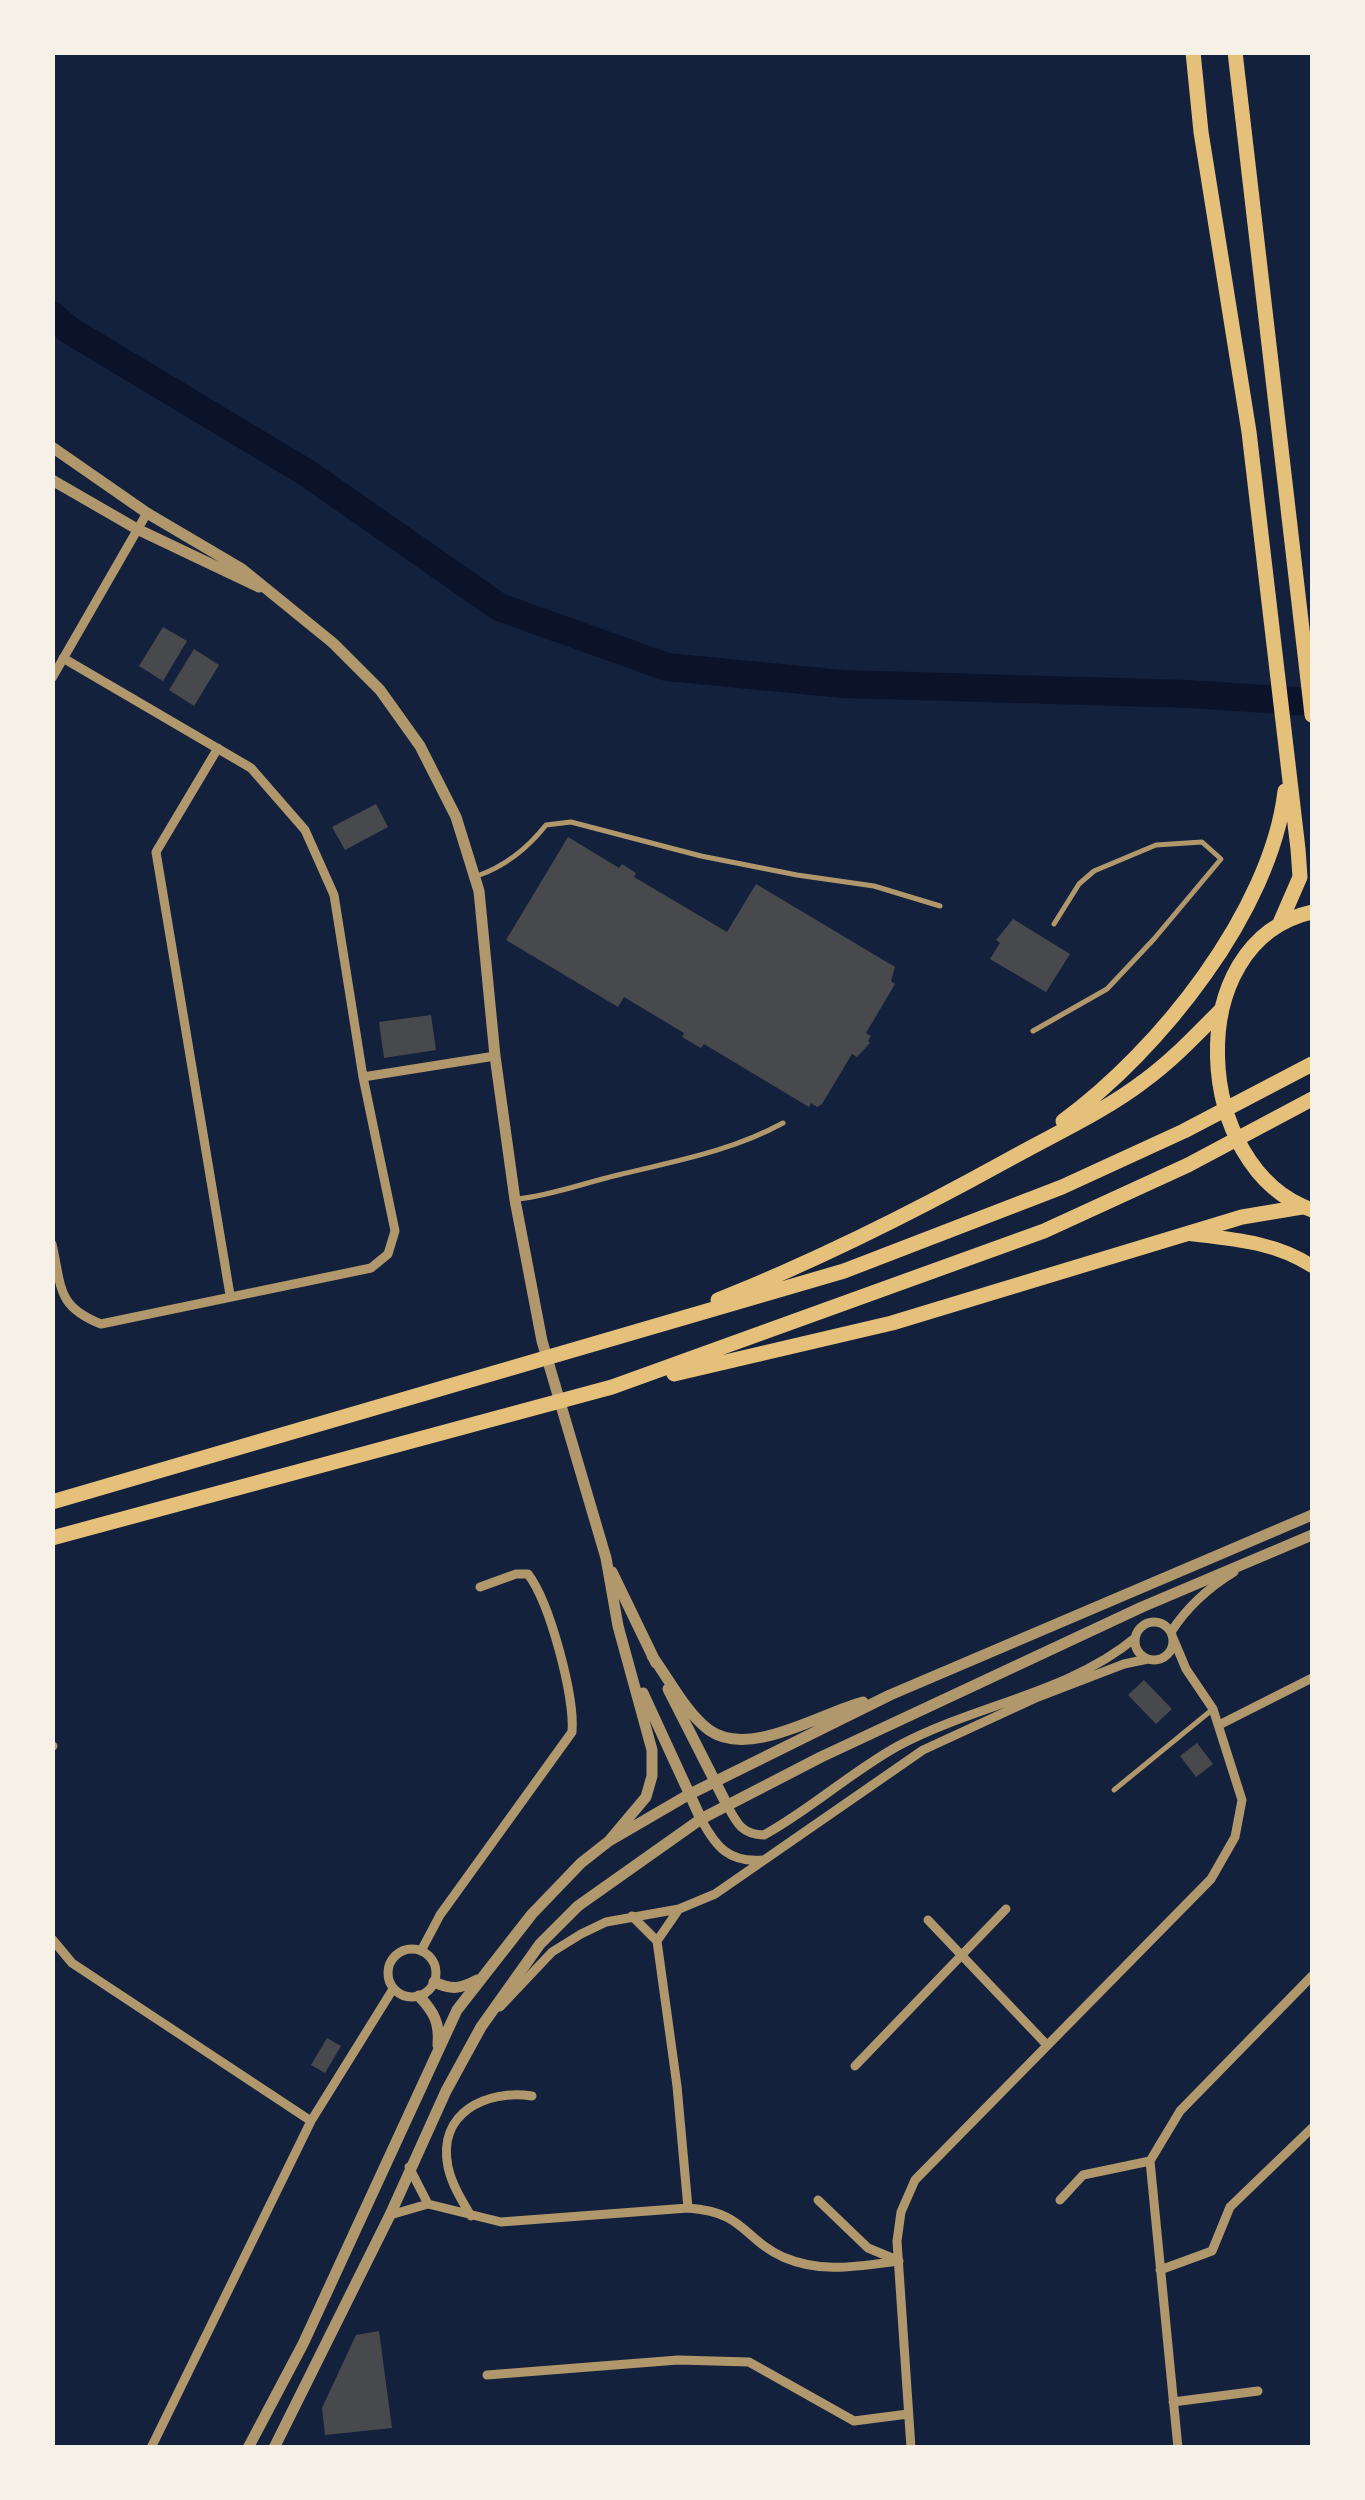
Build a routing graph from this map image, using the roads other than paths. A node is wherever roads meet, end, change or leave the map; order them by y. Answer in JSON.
{"nodes":[{"id":1,"x":1193,"y":52,"type":"edge"},
{"id":2,"x":1235,"y":52,"type":"edge"},
{"id":3,"x":52,"y":447,"type":"edge"},
{"id":4,"x":52,"y":480,"type":"edge"},
{"id":5,"x":147,"y":513,"type":"junction"},
{"id":6,"x":136,"y":529,"type":"junction"},
{"id":7,"x":263,"y":588,"type":"junction"},
{"id":8,"x":63,"y":658,"type":"junction"},
{"id":9,"x":52,"y":678,"type":"edge"},
{"id":10,"x":1312,"y":715,"type":"edge"},
{"id":11,"x":218,"y":748,"type":"junction"},
{"id":12,"x":1288,"y":767,"type":"junction"},
{"id":13,"x":476,"y":876,"type":"junction"},
{"id":14,"x":940,"y":906,"type":"dead end"},
{"id":15,"x":1312,"y":912,"type":"edge"},
{"id":16,"x":1280,"y":923,"type":"junction"},
{"id":17,"x":1054,"y":924,"type":"dead end"},
{"id":18,"x":1222,"y":1008,"type":"junction"},
{"id":19,"x":1033,"y":1031,"type":"dead end"},
{"id":20,"x":495,"y":1056,"type":"junction"},
{"id":21,"x":1312,"y":1064,"type":"edge"},
{"id":22,"x":364,"y":1077,"type":"junction"},
{"id":23,"x":1312,"y":1099,"type":"edge"},
{"id":24,"x":784,"y":1123,"type":"dead end"},
{"id":25,"x":1020,"y":1152,"type":"junction"},
{"id":26,"x":515,"y":1200,"type":"junction"},
{"id":27,"x":1307,"y":1208,"type":"edge"},
{"id":28,"x":1189,"y":1234,"type":"junction"},
{"id":29,"x":52,"y":1244,"type":"edge"},
{"id":30,"x":1312,"y":1266,"type":"edge"},
{"id":31,"x":230,"y":1296,"type":"junction"},
{"id":32,"x":622,"y":1338,"type":"junction"},
{"id":33,"x":612,"y":1387,"type":"junction"},
{"id":34,"x":52,"y":1502,"type":"edge"},
{"id":35,"x":1312,"y":1515,"type":"edge"},
{"id":36,"x":1312,"y":1535,"type":"edge"},
{"id":37,"x":52,"y":1538,"type":"edge"},
{"id":38,"x":606,"y":1558,"type":"junction"},
{"id":39,"x":1250,"y":1562,"type":"junction"},
{"id":40,"x":480,"y":1587,"type":"dead end"},
{"id":41,"x":1172,"y":1635,"type":"junction"},
{"id":42,"x":1135,"y":1638,"type":"junction"},
{"id":43,"x":652,"y":1656,"type":"junction"},
{"id":44,"x":1153,"y":1659,"type":"junction"},
{"id":45,"x":631,"y":1666,"type":"junction"},
{"id":46,"x":1186,"y":1669,"type":"junction"},
{"id":47,"x":1312,"y":1678,"type":"edge"},
{"id":48,"x":890,"y":1695,"type":"junction"},
{"id":49,"x":1213,"y":1708,"type":"junction"},
{"id":50,"x":1219,"y":1724,"type":"junction"},
{"id":51,"x":715,"y":1781,"type":"junction"},
{"id":52,"x":1114,"y":1790,"type":"dead end"},
{"id":53,"x":688,"y":1795,"type":"junction"},
{"id":54,"x":727,"y":1806,"type":"junction"},
{"id":55,"x":700,"y":1819,"type":"junction"},
{"id":56,"x":608,"y":1841,"type":"junction"},
{"id":57,"x":767,"y":1860,"type":"junction"},
{"id":58,"x":678,"y":1908,"type":"junction"},
{"id":59,"x":1006,"y":1909,"type":"dead end"},
{"id":60,"x":632,"y":1916,"type":"junction"},
{"id":61,"x":928,"y":1920,"type":"dead end"},
{"id":62,"x":52,"y":1939,"type":"edge"},
{"id":63,"x":656,"y":1941,"type":"junction"},
{"id":64,"x":421,"y":1951,"type":"junction"},
{"id":65,"x":961,"y":1954,"type":"junction"},
{"id":66,"x":1312,"y":1976,"type":"edge"},
{"id":67,"x":481,"y":1978,"type":"junction"},
{"id":68,"x":434,"y":1982,"type":"junction"},
{"id":69,"x":393,"y":1989,"type":"junction"},
{"id":70,"x":419,"y":1996,"type":"junction"},
{"id":71,"x":481,"y":2027,"type":"junction"},
{"id":72,"x":1046,"y":2044,"type":"junction"},
{"id":73,"x":437,"y":2054,"type":"junction"},
{"id":74,"x":856,"y":2066,"type":"dead end"},
{"id":75,"x":532,"y":2096,"type":"dead end"},
{"id":76,"x":311,"y":2122,"type":"junction"},
{"id":77,"x":1312,"y":2128,"type":"edge"},
{"id":78,"x":1150,"y":2161,"type":"junction"},
{"id":79,"x":409,"y":2168,"type":"junction"},
{"id":80,"x":818,"y":2200,"type":"dead end"},
{"id":81,"x":1060,"y":2200,"type":"dead end"},
{"id":82,"x":428,"y":2204,"type":"junction"},
{"id":83,"x":688,"y":2208,"type":"junction"},
{"id":84,"x":390,"y":2214,"type":"junction"},
{"id":85,"x":471,"y":2216,"type":"junction"},
{"id":86,"x":899,"y":2262,"type":"junction"},
{"id":87,"x":1160,"y":2270,"type":"junction"},
{"id":88,"x":487,"y":2375,"type":"dead end"},
{"id":89,"x":1258,"y":2391,"type":"dead end"},
{"id":90,"x":1174,"y":2402,"type":"junction"},
{"id":91,"x":908,"y":2414,"type":"junction"},
{"id":92,"x":151,"y":2448,"type":"edge"},
{"id":93,"x":248,"y":2448,"type":"edge"},
{"id":94,"x":274,"y":2448,"type":"edge"},
{"id":95,"x":912,"y":2448,"type":"edge"},
{"id":96,"x":1178,"y":2448,"type":"edge"}],
"edges":[{"from":1,"to":12,"type":"main road"},
{"from":2,"to":10,"type":"main road"},
{"from":3,"to":5,"type":"street"},
{"from":4,"to":6,"type":"street"},
{"from":5,"to":6,"type":"street"},
{"from":5,"to":7,"type":"street"},
{"from":6,"to":7,"type":"street"},
{"from":6,"to":8,"type":"street"},
{"from":7,"to":13,"type":"street"},
{"from":8,"to":9,"type":"street"},
{"from":8,"to":11,"type":"street"},
{"from":11,"to":22,"type":"street"},
{"from":11,"to":31,"type":"street"},
{"from":12,"to":16,"type":"main road"},
{"from":12,"to":25,"type":"main road"},
{"from":13,"to":14,"type":"lane"},
{"from":13,"to":20,"type":"street"},
{"from":15,"to":16,"type":"main road"},
{"from":16,"to":18,"type":"main road"},
{"from":17,"to":19,"type":"lane"},
{"from":18,"to":25,"type":"main road"},
{"from":18,"to":27,"type":"main road"},
{"from":20,"to":22,"type":"street"},
{"from":20,"to":26,"type":"street"},
{"from":21,"to":32,"type":"main road"},
{"from":22,"to":31,"type":"street"},
{"from":23,"to":33,"type":"main road"},
{"from":24,"to":26,"type":"lane"},
{"from":25,"to":32,"type":"main road"},
{"from":26,"to":38,"type":"street"},
{"from":27,"to":28,"type":"main road"},
{"from":28,"to":30,"type":"main road"},
{"from":28,"to":33,"type":"main road"},
{"from":29,"to":31,"type":"street"},
{"from":32,"to":34,"type":"main road"},
{"from":33,"to":37,"type":"main road"},
{"from":35,"to":48,"type":"street"},
{"from":36,"to":39,"type":"street"},
{"from":38,"to":43,"type":"street"},
{"from":38,"to":45,"type":"street"},
{"from":39,"to":41,"type":"street"},
{"from":39,"to":54,"type":"street"},
{"from":40,"to":64,"type":"street"},
{"from":41,"to":42,"type":"street"},
{"from":41,"to":44,"type":"street"},
{"from":41,"to":46,"type":"street"},
{"from":42,"to":44,"type":"street"},
{"from":42,"to":54,"type":"street"},
{"from":43,"to":48,"type":"street"},
{"from":43,"to":51,"type":"street"},
{"from":44,"to":46,"type":"street"},
{"from":44,"to":57,"type":"street"},
{"from":45,"to":53,"type":"street"},
{"from":45,"to":56,"type":"street"},
{"from":46,"to":49,"type":"street"},
{"from":47,"to":50,"type":"street"},
{"from":48,"to":51,"type":"street"},
{"from":49,"to":50,"type":"street"},
{"from":49,"to":52,"type":"lane"},
{"from":50,"to":72,"type":"street"},
{"from":51,"to":53,"type":"street"},
{"from":51,"to":54,"type":"street"},
{"from":53,"to":55,"type":"street"},
{"from":53,"to":56,"type":"street"},
{"from":54,"to":55,"type":"street"},
{"from":55,"to":57,"type":"street"},
{"from":55,"to":71,"type":"street"},
{"from":56,"to":67,"type":"street"},
{"from":57,"to":58,"type":"street"},
{"from":58,"to":60,"type":"street"},
{"from":58,"to":63,"type":"street"},
{"from":59,"to":65,"type":"street"},
{"from":60,"to":63,"type":"street"},
{"from":60,"to":71,"type":"street"},
{"from":61,"to":65,"type":"street"},
{"from":62,"to":76,"type":"street"},
{"from":63,"to":83,"type":"street"},
{"from":64,"to":68,"type":"street"},
{"from":64,"to":69,"type":"street"},
{"from":65,"to":72,"type":"street"},
{"from":65,"to":74,"type":"street"},
{"from":66,"to":78,"type":"street"},
{"from":67,"to":68,"type":"street"},
{"from":67,"to":73,"type":"street"},
{"from":68,"to":70,"type":"street"},
{"from":69,"to":70,"type":"street"},
{"from":69,"to":76,"type":"street"},
{"from":70,"to":73,"type":"street"},
{"from":71,"to":79,"type":"street"},
{"from":72,"to":86,"type":"street"},
{"from":73,"to":93,"type":"street"},
{"from":75,"to":85,"type":"street"},
{"from":76,"to":92,"type":"street"},
{"from":77,"to":87,"type":"street"},
{"from":78,"to":81,"type":"street"},
{"from":78,"to":87,"type":"street"},
{"from":79,"to":82,"type":"street"},
{"from":79,"to":84,"type":"street"},
{"from":80,"to":86,"type":"street"},
{"from":82,"to":84,"type":"street"},
{"from":82,"to":85,"type":"street"},
{"from":83,"to":85,"type":"street"},
{"from":83,"to":86,"type":"street"},
{"from":84,"to":94,"type":"street"},
{"from":86,"to":91,"type":"street"},
{"from":87,"to":90,"type":"street"},
{"from":88,"to":91,"type":"street"},
{"from":89,"to":90,"type":"street"},
{"from":90,"to":96,"type":"street"},
{"from":91,"to":95,"type":"street"}]}
